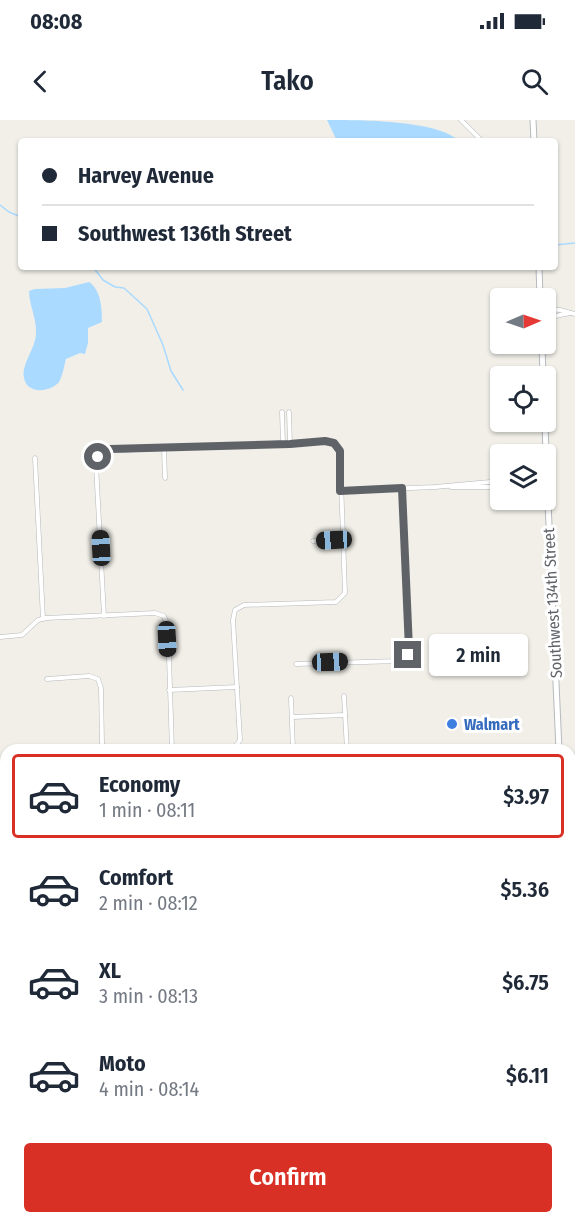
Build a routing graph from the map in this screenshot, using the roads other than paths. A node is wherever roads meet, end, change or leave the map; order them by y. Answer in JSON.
{"nodes":[{"id":1,"x":461,"y":120,"type":"edge"},
{"id":2,"x":533,"y":120,"type":"edge"},
{"id":3,"x":479,"y":138,"type":"edge"},
{"id":4,"x":534,"y":138,"type":"edge"},
{"id":5,"x":539,"y":270,"type":"edge"},
{"id":6,"x":540,"y":288,"type":"edge"},
{"id":7,"x":556,"y":310,"type":"edge"},
{"id":8,"x":573,"y":314,"type":"edge"},
{"id":9,"x":556,"y":317,"type":"edge"},
{"id":10,"x":282,"y":412,"type":"dead end"},
{"id":11,"x":289,"y":412,"type":"dead end"},
{"id":12,"x":289,"y":422,"type":"junction"},
{"id":13,"x":282,"y":423,"type":"junction"},
{"id":14,"x":283,"y":444,"type":"junction"},
{"id":15,"x":290,"y":444,"type":"junction"},
{"id":16,"x":164,"y":449,"type":"junction"},
{"id":17,"x":35,"y":458,"type":"dead end"},
{"id":18,"x":165,"y":478,"type":"dead end"},
{"id":19,"x":490,"y":482,"type":"edge"},
{"id":20,"x":435,"y":487,"type":"junction"},
{"id":21,"x":402,"y":488,"type":"junction"},
{"id":22,"x":490,"y":488,"type":"edge"},
{"id":23,"x":340,"y":491,"type":"junction"},
{"id":24,"x":547,"y":510,"type":"edge"},
{"id":25,"x":342,"y":540,"type":"junction"},
{"id":26,"x":313,"y":541,"type":"dead end"},
{"id":27,"x":104,"y":616,"type":"junction"},
{"id":28,"x":43,"y":619,"type":"junction"},
{"id":29,"x":0,"y":637,"type":"edge"},
{"id":30,"x":296,"y":664,"type":"dead end"},
{"id":31,"x":47,"y":679,"type":"dead end"},
{"id":32,"x":237,"y":687,"type":"junction"},
{"id":33,"x":169,"y":690,"type":"junction"},
{"id":34,"x":345,"y":696,"type":"dead end"},
{"id":35,"x":291,"y":698,"type":"dead end"},
{"id":36,"x":345,"y":715,"type":"junction"},
{"id":37,"x":292,"y":717,"type":"junction"},
{"id":38,"x":102,"y":744,"type":"edge"},
{"id":39,"x":172,"y":744,"type":"edge"},
{"id":40,"x":238,"y":744,"type":"edge"},
{"id":41,"x":293,"y":744,"type":"edge"},
{"id":42,"x":347,"y":744,"type":"edge"},
{"id":43,"x":559,"y":744,"type":"edge"}],
"edges":[{"from":1,"to":3,"type":"street"},
{"from":2,"to":4,"type":"main road"},
{"from":5,"to":6,"type":"main road"},
{"from":7,"to":8,"type":"street"},
{"from":8,"to":9,"type":"street"},
{"from":10,"to":13,"type":"street"},
{"from":11,"to":12,"type":"street"},
{"from":12,"to":13,"type":"street"},
{"from":12,"to":15,"type":"street"},
{"from":13,"to":14,"type":"street"},
{"from":14,"to":15,"type":"street"},
{"from":14,"to":16,"type":"street"},
{"from":15,"to":23,"type":"street"},
{"from":16,"to":18,"type":"street"},
{"from":16,"to":27,"type":"street"},
{"from":17,"to":28,"type":"street"},
{"from":19,"to":20,"type":"street"},
{"from":20,"to":21,"type":"street"},
{"from":20,"to":22,"type":"street"},
{"from":21,"to":23,"type":"street"},
{"from":21,"to":30,"type":"street"},
{"from":23,"to":25,"type":"street"},
{"from":24,"to":43,"type":"main road","name":"Southwest 134th Street"},
{"from":25,"to":26,"type":"street"},
{"from":25,"to":32,"type":"street"},
{"from":27,"to":28,"type":"street"},
{"from":27,"to":33,"type":"street"},
{"from":28,"to":29,"type":"street"},
{"from":31,"to":38,"type":"street"},
{"from":32,"to":33,"type":"street"},
{"from":32,"to":40,"type":"street"},
{"from":33,"to":39,"type":"street"},
{"from":34,"to":36,"type":"street"},
{"from":35,"to":37,"type":"street"},
{"from":36,"to":37,"type":"street"},
{"from":36,"to":42,"type":"street"},
{"from":37,"to":41,"type":"street"}]}
